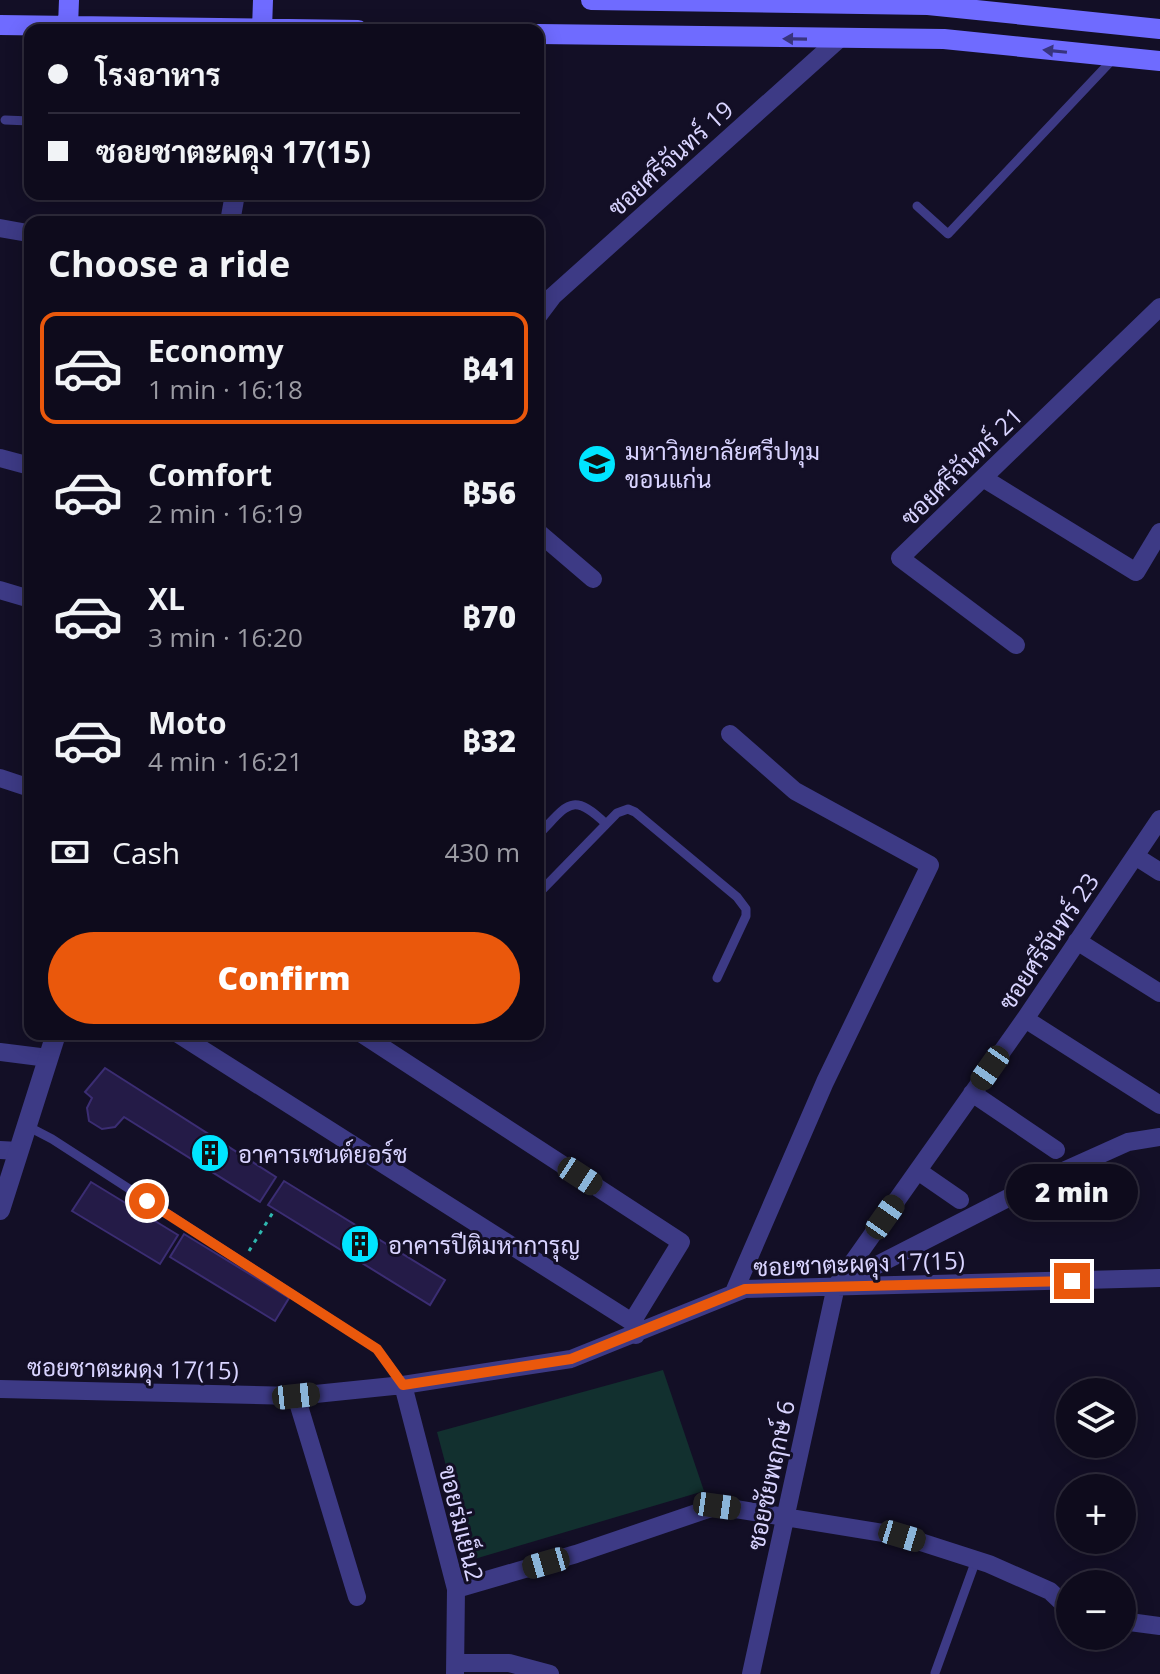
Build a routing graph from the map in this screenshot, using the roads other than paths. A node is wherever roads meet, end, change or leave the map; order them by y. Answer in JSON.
{"nodes":[{"id":1,"x":69,"y":0,"type":"edge"},
{"id":2,"x":263,"y":0,"type":"edge"},
{"id":3,"x":591,"y":0,"type":"edge"},
{"id":4,"x":681,"y":1,"type":"edge"},
{"id":5,"x":791,"y":2,"type":"edge"},
{"id":6,"x":970,"y":5,"type":"edge"},
{"id":7,"x":68,"y":24,"type":"edge"},
{"id":8,"x":262,"y":24,"type":"edge"},
{"id":9,"x":0,"y":25,"type":"edge"},
{"id":10,"x":24,"y":25,"type":"edge"},
{"id":11,"x":1160,"y":29,"type":"edge"},
{"id":12,"x":544,"y":34,"type":"edge"},
{"id":13,"x":838,"y":40,"type":"junction"},
{"id":14,"x":955,"y":41,"type":"junction"},
{"id":15,"x":1115,"y":57,"type":"junction"},
{"id":16,"x":1160,"y":61,"type":"edge"},
{"id":17,"x":5,"y":120,"type":"dead end"},
{"id":18,"x":24,"y":121,"type":"edge"},
{"id":19,"x":917,"y":206,"type":"dead end"},
{"id":20,"x":0,"y":228,"type":"edge"},
{"id":21,"x":22,"y":232,"type":"dead end"},
{"id":22,"x":545,"y":292,"type":"edge"},
{"id":23,"x":1160,"y":307,"type":"edge"},
{"id":24,"x":0,"y":458,"type":"edge"},
{"id":25,"x":24,"y":464,"type":"edge"},
{"id":26,"x":983,"y":478,"type":"junction"},
{"id":27,"x":1160,"y":532,"type":"edge"},
{"id":28,"x":544,"y":537,"type":"edge"},
{"id":29,"x":593,"y":579,"type":"dead end"},
{"id":30,"x":0,"y":590,"type":"edge"},
{"id":31,"x":24,"y":597,"type":"edge"},
{"id":32,"x":1016,"y":645,"type":"dead end"},
{"id":33,"x":730,"y":734,"type":"dead end"},
{"id":34,"x":0,"y":778,"type":"edge"},
{"id":35,"x":24,"y":786,"type":"edge"},
{"id":36,"x":1160,"y":819,"type":"edge"},
{"id":37,"x":606,"y":824,"type":"junction"},
{"id":38,"x":544,"y":829,"type":"edge"},
{"id":39,"x":1135,"y":856,"type":"junction"},
{"id":40,"x":1160,"y":872,"type":"edge"},
{"id":41,"x":544,"y":888,"type":"edge"},
{"id":42,"x":1077,"y":941,"type":"junction"},
{"id":43,"x":717,"y":978,"type":"dead end"},
{"id":44,"x":1160,"y":993,"type":"edge"},
{"id":45,"x":1025,"y":1019,"type":"junction"},
{"id":46,"x":54,"y":1040,"type":"edge"},
{"id":47,"x":187,"y":1040,"type":"edge"},
{"id":48,"x":371,"y":1040,"type":"edge"},
{"id":49,"x":0,"y":1052,"type":"edge"},
{"id":50,"x":48,"y":1058,"type":"junction"},
{"id":51,"x":972,"y":1093,"type":"junction"},
{"id":52,"x":1160,"y":1105,"type":"edge"},
{"id":53,"x":27,"y":1126,"type":"junction"},
{"id":54,"x":1160,"y":1137,"type":"edge"},
{"id":55,"x":1056,"y":1150,"type":"dead end"},
{"id":56,"x":10,"y":1151,"type":"edge"},
{"id":57,"x":918,"y":1171,"type":"junction"},
{"id":58,"x":3,"y":1188,"type":"edge"},
{"id":59,"x":960,"y":1200,"type":"dead end"},
{"id":60,"x":0,"y":1210,"type":"edge"},
{"id":61,"x":1160,"y":1278,"type":"edge"},
{"id":62,"x":836,"y":1286,"type":"junction"},
{"id":63,"x":734,"y":1292,"type":"junction"},
{"id":64,"x":634,"y":1328,"type":"junction"},
{"id":65,"x":403,"y":1385,"type":"junction"},
{"id":66,"x":0,"y":1389,"type":"edge"},
{"id":67,"x":296,"y":1396,"type":"junction"},
{"id":68,"x":786,"y":1516,"type":"junction"},
{"id":69,"x":976,"y":1560,"type":"junction"},
{"id":70,"x":456,"y":1589,"type":"junction"},
{"id":71,"x":357,"y":1597,"type":"dead end"},
{"id":72,"x":1056,"y":1597,"type":"edge"},
{"id":73,"x":1136,"y":1623,"type":"edge"},
{"id":74,"x":1160,"y":1626,"type":"edge"},
{"id":75,"x":455,"y":1668,"type":"edge"},
{"id":76,"x":935,"y":1673,"type":"edge"},
{"id":77,"x":550,"y":1674,"type":"edge"},
{"id":78,"x":751,"y":1674,"type":"edge"}],
"edges":[{"from":1,"to":7,"type":"main road"},
{"from":2,"to":8,"type":"main road"},
{"from":3,"to":4,"type":"main road"},
{"from":4,"to":5,"type":"main road"},
{"from":5,"to":6,"type":"main road"},
{"from":6,"to":11,"type":"main road"},
{"from":6,"to":14,"type":"main road"},
{"from":9,"to":10,"type":"main road"},
{"from":13,"to":12,"type":"main road","one_way":true},
{"from":13,"to":14,"type":"main road"},
{"from":13,"to":22,"type":"street","name":"ซอยศรีจันทร์ 19"},
{"from":15,"to":14,"type":"main road","one_way":true},
{"from":15,"to":16,"type":"main road"},
{"from":15,"to":19,"type":"lane"},
{"from":17,"to":18,"type":"lane"},
{"from":20,"to":21,"type":"street"},
{"from":23,"to":26,"type":"street","name":"ซอยศรีจันทร์ 21"},
{"from":24,"to":25,"type":"street"},
{"from":26,"to":27,"type":"street"},
{"from":26,"to":32,"type":"street","name":"ซอยศรีจันทร์ 21"},
{"from":28,"to":29,"type":"street"},
{"from":30,"to":31,"type":"street"},
{"from":33,"to":63,"type":"street"},
{"from":34,"to":35,"type":"street"},
{"from":36,"to":39,"type":"street","name":"ซอยศรีจันทร์ 23"},
{"from":37,"to":38,"type":"lane"},
{"from":37,"to":41,"type":"lane"},
{"from":37,"to":43,"type":"lane"},
{"from":39,"to":40,"type":"street"},
{"from":39,"to":42,"type":"street","name":"ซอยศรีจันทร์ 23"},
{"from":42,"to":44,"type":"street"},
{"from":42,"to":45,"type":"street","name":"ซอยศรีจันทร์ 23"},
{"from":45,"to":51,"type":"street","name":"ซอยศรีจันทร์ 23"},
{"from":45,"to":52,"type":"street"},
{"from":46,"to":50,"type":"street"},
{"from":47,"to":64,"type":"street"},
{"from":48,"to":64,"type":"street"},
{"from":49,"to":50,"type":"street"},
{"from":50,"to":53,"type":"street"},
{"from":51,"to":55,"type":"street"},
{"from":51,"to":57,"type":"street","name":"ซอยศรีจันทร์ 23"},
{"from":53,"to":56,"type":"street"},
{"from":53,"to":65,"type":"lane"},
{"from":54,"to":62,"type":"street"},
{"from":56,"to":58,"type":"street"},
{"from":57,"to":59,"type":"street"},
{"from":57,"to":62,"type":"street","name":"ซอยศรีจันทร์ 23"},
{"from":58,"to":60,"type":"street"},
{"from":61,"to":62,"type":"street","name":"ซอยชาตะผดุง 17(15)"},
{"from":62,"to":63,"type":"street","name":"ซอยชาตะผดุง 17(15)"},
{"from":62,"to":68,"type":"street","name":"ซอยชัยพฤกษ์ 6"},
{"from":63,"to":64,"type":"street","name":"ซอยชาตะผดุง 17(15)"},
{"from":64,"to":65,"type":"street","name":"ซอยชาตะผดุง 17(15)"},
{"from":65,"to":67,"type":"street","name":"ซอยชาตะผดุง 17(15)"},
{"from":65,"to":70,"type":"street","name":"ขอยร่มเย็น2"},
{"from":66,"to":67,"type":"street","name":"ซอยชาตะผดุง 17(15)"},
{"from":67,"to":71,"type":"street"},
{"from":68,"to":69,"type":"street"},
{"from":68,"to":70,"type":"street"},
{"from":68,"to":78,"type":"street","name":"ซอยชัยพฤกษ์ 6"},
{"from":69,"to":72,"type":"street"},
{"from":69,"to":76,"type":"lane"},
{"from":70,"to":75,"type":"street","name":"ขอยร่มเย็น2"},
{"from":73,"to":74,"type":"street"},
{"from":75,"to":77,"type":"street"}]}
